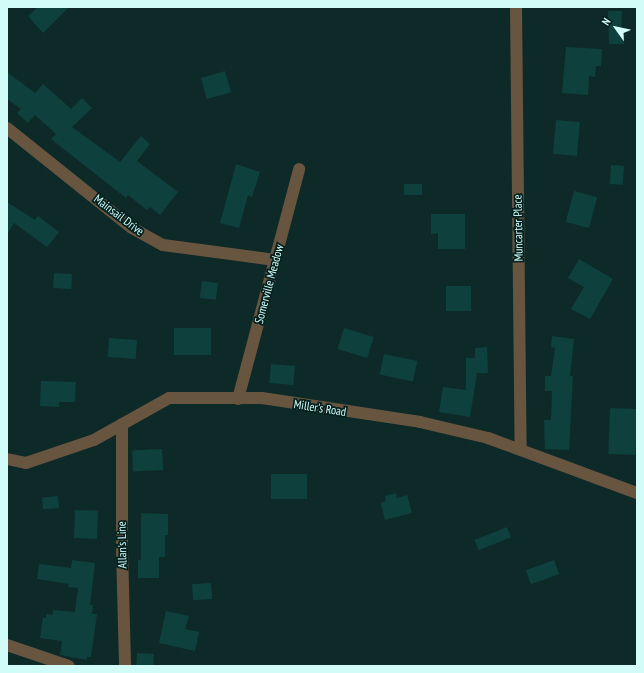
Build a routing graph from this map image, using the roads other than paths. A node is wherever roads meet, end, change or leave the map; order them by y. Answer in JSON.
{"nodes":[{"id":1,"x":516,"y":7,"type":"edge"},
{"id":2,"x":7,"y":128,"type":"edge"},
{"id":3,"x":299,"y":169,"type":"dead end"},
{"id":4,"x":275,"y":260,"type":"junction"},
{"id":5,"x":238,"y":398,"type":"junction"},
{"id":6,"x":122,"y":424,"type":"junction"},
{"id":7,"x":521,"y":450,"type":"junction"},
{"id":8,"x":7,"y":459,"type":"edge"},
{"id":9,"x":637,"y":493,"type":"edge"},
{"id":10,"x":7,"y":645,"type":"edge"},
{"id":11,"x":69,"y":666,"type":"edge"},
{"id":12,"x":125,"y":666,"type":"edge"}],
"edges":[{"from":1,"to":7,"type":"street","name":"Muncarter Place"},
{"from":2,"to":4,"type":"street","name":"Mainsail Drive"},
{"from":3,"to":4,"type":"street","name":"Somerville Meadow"},
{"from":4,"to":5,"type":"street","name":"Somerville Meadow"},
{"from":5,"to":6,"type":"street","name":"Miller's Road"},
{"from":5,"to":7,"type":"street","name":"Miller's Road"},
{"from":6,"to":8,"type":"street","name":"Miller's Road"},
{"from":6,"to":12,"type":"street","name":"Allan's Line"},
{"from":7,"to":9,"type":"street","name":"Miller's Road"},
{"from":10,"to":11,"type":"street"}]}
